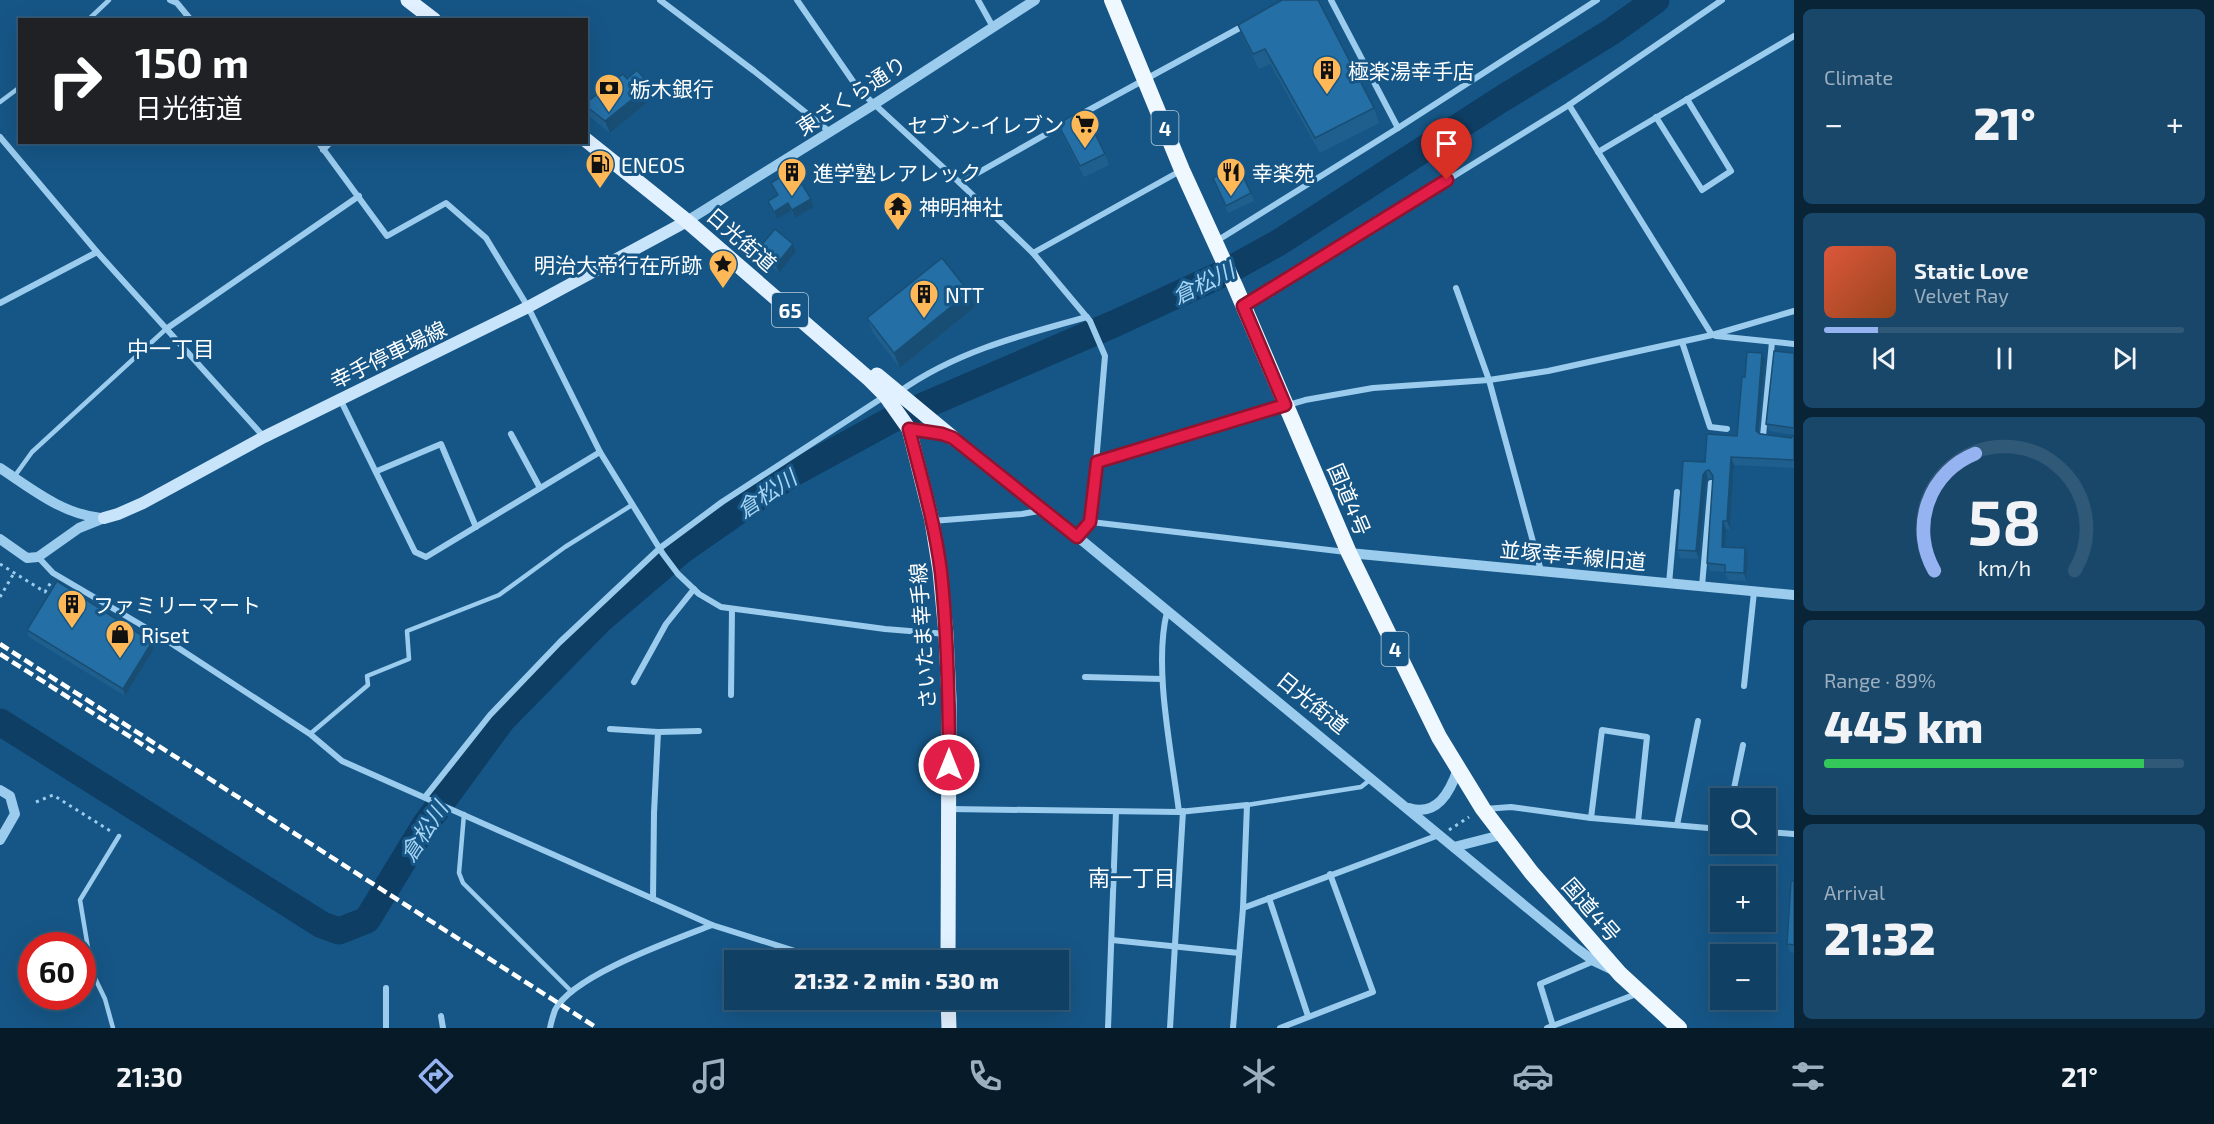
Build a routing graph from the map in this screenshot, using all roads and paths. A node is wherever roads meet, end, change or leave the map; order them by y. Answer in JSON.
{"nodes":[{"id":1,"x":109,"y":0,"type":"edge"},
{"id":2,"x":171,"y":0,"type":"edge"},
{"id":3,"x":408,"y":0,"type":"edge"},
{"id":4,"x":660,"y":0,"type":"edge"},
{"id":5,"x":797,"y":0,"type":"edge"},
{"id":6,"x":978,"y":0,"type":"edge"},
{"id":7,"x":1035,"y":0,"type":"edge"},
{"id":8,"x":1112,"y":0,"type":"edge"},
{"id":9,"x":1331,"y":0,"type":"edge"},
{"id":10,"x":1596,"y":0,"type":"edge"},
{"id":11,"x":1722,"y":0,"type":"edge"},
{"id":12,"x":90,"y":18,"type":"edge"},
{"id":13,"x":189,"y":18,"type":"edge"},
{"id":14,"x":431,"y":18,"type":"edge"},
{"id":15,"x":1249,"y":22,"type":"edge"},
{"id":16,"x":993,"y":27,"type":"junction"},
{"id":17,"x":1794,"y":36,"type":"edge"},
{"id":18,"x":1145,"y":79,"type":"junction"},
{"id":19,"x":18,"y":88,"type":"edge"},
{"id":20,"x":1687,"y":99,"type":"junction"},
{"id":21,"x":0,"y":102,"type":"edge"},
{"id":22,"x":873,"y":105,"type":"junction"},
{"id":23,"x":1569,"y":105,"type":"junction"},
{"id":24,"x":1656,"y":117,"type":"junction"},
{"id":25,"x":1398,"y":128,"type":"junction"},
{"id":26,"x":830,"y":132,"type":"junction"},
{"id":27,"x":0,"y":137,"type":"edge"},
{"id":28,"x":588,"y":142,"type":"edge"},
{"id":29,"x":319,"y":144,"type":"edge"},
{"id":30,"x":329,"y":144,"type":"edge"},
{"id":31,"x":323,"y":150,"type":"junction"},
{"id":32,"x":1598,"y":152,"type":"junction"},
{"id":33,"x":1182,"y":170,"type":"junction"},
{"id":34,"x":960,"y":183,"type":"junction"},
{"id":35,"x":359,"y":196,"type":"junction"},
{"id":36,"x":687,"y":221,"type":"junction"},
{"id":37,"x":1218,"y":249,"type":"junction"},
{"id":38,"x":97,"y":252,"type":"junction"},
{"id":39,"x":1033,"y":253,"type":"junction"},
{"id":40,"x":1456,"y":288,"type":"dead end"},
{"id":41,"x":0,"y":303,"type":"edge"},
{"id":42,"x":1243,"y":306,"type":"junction"},
{"id":43,"x":528,"y":307,"type":"junction"},
{"id":44,"x":1794,"y":311,"type":"edge"},
{"id":45,"x":1088,"y":319,"type":"junction"},
{"id":46,"x":166,"y":329,"type":"junction"},
{"id":47,"x":1712,"y":335,"type":"junction"},
{"id":48,"x":1682,"y":342,"type":"junction"},
{"id":49,"x":1772,"y":342,"type":"junction"},
{"id":50,"x":1794,"y":344,"type":"edge"},
{"id":51,"x":1489,"y":380,"type":"junction"},
{"id":52,"x":894,"y":396,"type":"junction"},
{"id":53,"x":340,"y":398,"type":"junction"},
{"id":54,"x":1285,"y":405,"type":"junction"},
{"id":55,"x":907,"y":425,"type":"junction"},
{"id":56,"x":1726,"y":429,"type":"dead end"},
{"id":57,"x":512,"y":434,"type":"dead end"},
{"id":58,"x":264,"y":437,"type":"junction"},
{"id":59,"x":953,"y":438,"type":"junction"},
{"id":60,"x":1773,"y":438,"type":"edge"},
{"id":61,"x":600,"y":452,"type":"junction"},
{"id":62,"x":1097,"y":462,"type":"junction"},
{"id":63,"x":0,"y":468,"type":"edge"},
{"id":64,"x":377,"y":471,"type":"junction"},
{"id":65,"x":14,"y":477,"type":"junction"},
{"id":66,"x":1711,"y":483,"type":"edge"},
{"id":67,"x":540,"y":488,"type":"junction"},
{"id":68,"x":1677,"y":492,"type":"dead end"},
{"id":69,"x":632,"y":505,"type":"junction"},
{"id":70,"x":1045,"y":510,"type":"junction"},
{"id":71,"x":104,"y":518,"type":"junction"},
{"id":72,"x":932,"y":520,"type":"junction"},
{"id":73,"x":1090,"y":522,"type":"junction"},
{"id":74,"x":476,"y":527,"type":"junction"},
{"id":75,"x":1077,"y":537,"type":"junction"},
{"id":76,"x":0,"y":539,"type":"edge"},
{"id":77,"x":661,"y":551,"type":"junction"},
{"id":78,"x":1349,"y":553,"type":"junction"},
{"id":79,"x":38,"y":557,"type":"junction"},
{"id":80,"x":0,"y":564,"type":"edge"},
{"id":81,"x":1542,"y":572,"type":"junction"},
{"id":82,"x":14,"y":573,"type":"junction"},
{"id":83,"x":52,"y":581,"type":"dead end"},
{"id":84,"x":1669,"y":584,"type":"junction"},
{"id":85,"x":1702,"y":586,"type":"junction"},
{"id":86,"x":694,"y":589,"type":"junction"},
{"id":87,"x":1754,"y":592,"type":"junction"},
{"id":88,"x":1794,"y":595,"type":"edge"},
{"id":89,"x":0,"y":597,"type":"edge"},
{"id":90,"x":732,"y":609,"type":"junction"},
{"id":91,"x":1167,"y":612,"type":"junction"},
{"id":92,"x":946,"y":634,"type":"junction"},
{"id":93,"x":1085,"y":677,"type":"dead end"},
{"id":94,"x":1162,"y":679,"type":"junction"},
{"id":95,"x":634,"y":682,"type":"dead end"},
{"id":96,"x":1744,"y":686,"type":"dead end"},
{"id":97,"x":731,"y":694,"type":"dead end"},
{"id":98,"x":1698,"y":721,"type":"dead end"},
{"id":99,"x":610,"y":729,"type":"dead end"},
{"id":100,"x":699,"y":731,"type":"dead end"},
{"id":101,"x":658,"y":732,"type":"junction"},
{"id":102,"x":310,"y":734,"type":"junction"},
{"id":103,"x":1743,"y":745,"type":"dead end"},
{"id":104,"x":1458,"y":769,"type":"junction"},
{"id":105,"x":1371,"y":779,"type":"junction"},
{"id":106,"x":1734,"y":788,"type":"edge"},
{"id":107,"x":0,"y":790,"type":"edge"},
{"id":108,"x":427,"y":797,"type":"junction"},
{"id":109,"x":36,"y":802,"type":"dead end"},
{"id":110,"x":1247,"y":805,"type":"junction"},
{"id":111,"x":1406,"y":807,"type":"junction"},
{"id":112,"x":949,"y":808,"type":"junction"},
{"id":113,"x":1483,"y":809,"type":"junction"},
{"id":114,"x":1116,"y":812,"type":"junction"},
{"id":115,"x":1181,"y":812,"type":"junction"},
{"id":116,"x":464,"y":814,"type":"junction"},
{"id":117,"x":1591,"y":818,"type":"junction"},
{"id":118,"x":1638,"y":822,"type":"junction"},
{"id":119,"x":1677,"y":825,"type":"junction"},
{"id":120,"x":1710,"y":828,"type":"edge"},
{"id":121,"x":1776,"y":833,"type":"edge"},
{"id":122,"x":1794,"y":834,"type":"edge"},
{"id":123,"x":1440,"y":835,"type":"junction"},
{"id":124,"x":1502,"y":835,"type":"junction"},
{"id":125,"x":118,"y":836,"type":"joint"},
{"id":126,"x":0,"y":840,"type":"edge"},
{"id":127,"x":1454,"y":847,"type":"junction"},
{"id":128,"x":1330,"y":874,"type":"junction"},
{"id":129,"x":1269,"y":898,"type":"junction"},
{"id":130,"x":653,"y":899,"type":"junction"},
{"id":131,"x":1243,"y":908,"type":"junction"},
{"id":132,"x":712,"y":925,"type":"junction"},
{"id":133,"x":1112,"y":940,"type":"junction"},
{"id":134,"x":1174,"y":947,"type":"junction"},
{"id":135,"x":791,"y":950,"type":"edge"},
{"id":136,"x":948,"y":950,"type":"edge"},
{"id":137,"x":1239,"y":953,"type":"junction"},
{"id":138,"x":1594,"y":961,"type":"junction"},
{"id":139,"x":1620,"y":974,"type":"junction"},
{"id":140,"x":386,"y":988,"type":"dead end"},
{"id":141,"x":572,"y":992,"type":"junction"},
{"id":142,"x":1640,"y":993,"type":"junction"},
{"id":143,"x":948,"y":1010,"type":"edge"},
{"id":144,"x":441,"y":1016,"type":"dead end"},
{"id":145,"x":1308,"y":1016,"type":"junction"},
{"id":146,"x":1550,"y":1027,"type":"edge"},
{"id":147,"x":113,"y":1028,"type":"edge"},
{"id":148,"x":386,"y":1028,"type":"edge"},
{"id":149,"x":443,"y":1028,"type":"edge"},
{"id":150,"x":550,"y":1028,"type":"edge"},
{"id":151,"x":949,"y":1028,"type":"edge"},
{"id":152,"x":1108,"y":1028,"type":"edge"},
{"id":153,"x":1170,"y":1028,"type":"edge"},
{"id":154,"x":1233,"y":1028,"type":"edge"},
{"id":155,"x":1280,"y":1028,"type":"edge"},
{"id":156,"x":1679,"y":1028,"type":"edge"}],
"edges":[{"from":1,"to":12,"type":"lane"},
{"from":2,"to":13,"type":"street"},
{"from":3,"to":14,"type":"main road"},
{"from":4,"to":26,"type":"street"},
{"from":5,"to":22,"type":"street"},
{"from":6,"to":16,"type":"street"},
{"from":7,"to":16,"type":"street","name":"東さくら通り"},
{"from":8,"to":18,"type":"highway","name":"国道4号","number":"4"},
{"from":9,"to":25,"type":"street"},
{"from":10,"to":25,"type":"street"},
{"from":11,"to":23,"type":"street"},
{"from":15,"to":18,"type":"street"},
{"from":16,"to":22,"type":"street","name":"東さくら通り"},
{"from":17,"to":20,"type":"street"},
{"from":18,"to":33,"type":"highway","name":"国道4号","number":"4"},
{"from":18,"to":34,"type":"street"},
{"from":19,"to":21,"type":"lane"},
{"from":20,"to":24,"type":"street"},
{"from":20,"to":24,"type":"street"},
{"from":22,"to":26,"type":"street","name":"東さくら通り"},
{"from":22,"to":34,"type":"street"},
{"from":23,"to":32,"type":"street"},
{"from":23,"to":42,"type":"street"},
{"from":24,"to":32,"type":"street"},
{"from":25,"to":37,"type":"street"},
{"from":26,"to":36,"type":"street","name":"東さくら通り"},
{"from":27,"to":38,"type":"street"},
{"from":28,"to":36,"type":"main road","name":"日光街道","number":"65"},
{"from":29,"to":31,"type":"street"},
{"from":30,"to":31,"type":"street"},
{"from":31,"to":35,"type":"street"},
{"from":32,"to":47,"type":"street"},
{"from":33,"to":37,"type":"highway","name":"国道4号","number":"4"},
{"from":33,"to":39,"type":"street"},
{"from":34,"to":39,"type":"street"},
{"from":35,"to":43,"type":"street"},
{"from":35,"to":46,"type":"street"},
{"from":36,"to":43,"type":"main road","name":"幸手停車場線"},
{"from":36,"to":52,"type":"main road","name":"日光街道","number":"65"},
{"from":37,"to":42,"type":"highway","name":"国道4号","number":"4"},
{"from":38,"to":41,"type":"street"},
{"from":38,"to":46,"type":"street"},
{"from":39,"to":45,"type":"street"},
{"from":40,"to":51,"type":"street"},
{"from":42,"to":54,"type":"highway","name":"国道4号","number":"4"},
{"from":43,"to":53,"type":"main road","name":"幸手停車場線"},
{"from":43,"to":61,"type":"street"},
{"from":44,"to":47,"type":"street"},
{"from":45,"to":52,"type":"street"},
{"from":45,"to":62,"type":"street"},
{"from":46,"to":58,"type":"street"},
{"from":46,"to":65,"type":"lane"},
{"from":47,"to":48,"type":"street"},
{"from":47,"to":49,"type":"street"},
{"from":48,"to":51,"type":"street"},
{"from":48,"to":56,"type":"street"},
{"from":49,"to":50,"type":"street"},
{"from":49,"to":60,"type":"street"},
{"from":51,"to":54,"type":"street"},
{"from":51,"to":81,"type":"street"},
{"from":52,"to":55,"type":"main road","number":"65"},
{"from":52,"to":59,"type":"main road"},
{"from":52,"to":77,"type":"street"},
{"from":53,"to":58,"type":"main road","name":"幸手停車場線"},
{"from":53,"to":64,"type":"street"},
{"from":54,"to":62,"type":"street"},
{"from":54,"to":78,"type":"highway","name":"国道4号","number":"4"},
{"from":55,"to":59,"type":"street","name":"日光街道"},
{"from":55,"to":72,"type":"main road","name":"さいたま幸手線","number":"65"},
{"from":57,"to":67,"type":"street"},
{"from":58,"to":71,"type":"main road","name":"幸手停車場線"},
{"from":59,"to":70,"type":"street","name":"日光街道"},
{"from":61,"to":67,"type":"street"},
{"from":61,"to":69,"type":"street"},
{"from":62,"to":73,"type":"street"},
{"from":63,"to":65,"type":"street"},
{"from":64,"to":74,"type":"street"},
{"from":64,"to":74,"type":"street"},
{"from":65,"to":71,"type":"street"},
{"from":66,"to":85,"type":"street"},
{"from":67,"to":74,"type":"street"},
{"from":68,"to":84,"type":"street"},
{"from":69,"to":77,"type":"street"},
{"from":69,"to":102,"type":"lane"},
{"from":70,"to":72,"type":"street"},
{"from":70,"to":75,"type":"street","name":"日光街道"},
{"from":71,"to":79,"type":"street"},
{"from":72,"to":92,"type":"main road","name":"さいたま幸手線","number":"65"},
{"from":73,"to":75,"type":"street"},
{"from":73,"to":78,"type":"street"},
{"from":75,"to":91,"type":"street","name":"日光街道"},
{"from":76,"to":79,"type":"street"},
{"from":77,"to":86,"type":"street"},
{"from":77,"to":108,"type":"street"},
{"from":78,"to":81,"type":"street","name":"並塚幸手線旧道"},
{"from":78,"to":104,"type":"highway","name":"国道4号","number":"4"},
{"from":79,"to":102,"type":"street"},
{"from":80,"to":82,"type":"path"},
{"from":81,"to":84,"type":"street","name":"並塚幸手線旧道"},
{"from":82,"to":83,"type":"path"},
{"from":82,"to":89,"type":"path"},
{"from":84,"to":85,"type":"street","name":"並塚幸手線旧道"},
{"from":85,"to":87,"type":"street","name":"並塚幸手線旧道"},
{"from":86,"to":90,"type":"street"},
{"from":86,"to":95,"type":"street"},
{"from":87,"to":88,"type":"street","name":"並塚幸手線旧道"},
{"from":87,"to":96,"type":"street"},
{"from":90,"to":92,"type":"street"},
{"from":90,"to":97,"type":"street"},
{"from":91,"to":94,"type":"street"},
{"from":91,"to":105,"type":"street","name":"日光街道"},
{"from":92,"to":112,"type":"main road","name":"さいたま幸手線","number":"65"},
{"from":93,"to":94,"type":"street"},
{"from":94,"to":115,"type":"street"},
{"from":98,"to":119,"type":"street"},
{"from":99,"to":101,"type":"street"},
{"from":100,"to":101,"type":"street"},
{"from":101,"to":130,"type":"street"},
{"from":102,"to":108,"type":"street"},
{"from":103,"to":106,"type":"street"},
{"from":104,"to":111,"type":"street"},
{"from":104,"to":113,"type":"highway","name":"国道4号","number":"4"},
{"from":105,"to":110,"type":"lane"},
{"from":105,"to":111,"type":"street","name":"日光街道"},
{"from":107,"to":126,"type":"street"},
{"from":108,"to":116,"type":"street"},
{"from":109,"to":125,"type":"path"},
{"from":110,"to":115,"type":"street"},
{"from":110,"to":131,"type":"street"},
{"from":111,"to":123,"type":"street","name":"日光街道"},
{"from":112,"to":114,"type":"street"},
{"from":112,"to":136,"type":"main road","name":"さいたま幸手線","number":"65"},
{"from":113,"to":117,"type":"street"},
{"from":113,"to":123,"type":"path"},
{"from":113,"to":124,"type":"highway","name":"国道4号","number":"4"},
{"from":114,"to":115,"type":"street"},
{"from":114,"to":133,"type":"street"},
{"from":115,"to":134,"type":"street"},
{"from":116,"to":130,"type":"street"},
{"from":116,"to":141,"type":"lane"},
{"from":117,"to":118,"type":"street"},
{"from":117,"to":118,"type":"street"},
{"from":118,"to":119,"type":"street"},
{"from":119,"to":120,"type":"street"},
{"from":121,"to":122,"type":"street"},
{"from":123,"to":127,"type":"street","name":"日光街道"},
{"from":123,"to":128,"type":"street"},
{"from":124,"to":127,"type":"street"},
{"from":124,"to":139,"type":"highway","name":"国道4号","number":"4"},
{"from":125,"to":147,"type":"lane"},
{"from":127,"to":138,"type":"street","name":"日光街道"},
{"from":128,"to":129,"type":"street"},
{"from":128,"to":145,"type":"street"},
{"from":129,"to":131,"type":"street"},
{"from":129,"to":145,"type":"street"},
{"from":130,"to":132,"type":"street"},
{"from":131,"to":137,"type":"street"},
{"from":132,"to":135,"type":"street"},
{"from":132,"to":141,"type":"street"},
{"from":133,"to":134,"type":"street"},
{"from":133,"to":152,"type":"street"},
{"from":134,"to":137,"type":"street"},
{"from":134,"to":153,"type":"street"},
{"from":137,"to":154,"type":"street"},
{"from":138,"to":139,"type":"street","name":"日光街道"},
{"from":138,"to":146,"type":"street"},
{"from":139,"to":142,"type":"highway","name":"日光街道","number":"4"},
{"from":140,"to":148,"type":"street"},
{"from":141,"to":150,"type":"street"},
{"from":142,"to":146,"type":"street"},
{"from":142,"to":156,"type":"highway","name":"日光街道","number":"4"},
{"from":143,"to":151,"type":"main road"},
{"from":144,"to":149,"type":"street"},
{"from":145,"to":155,"type":"street"}]}
